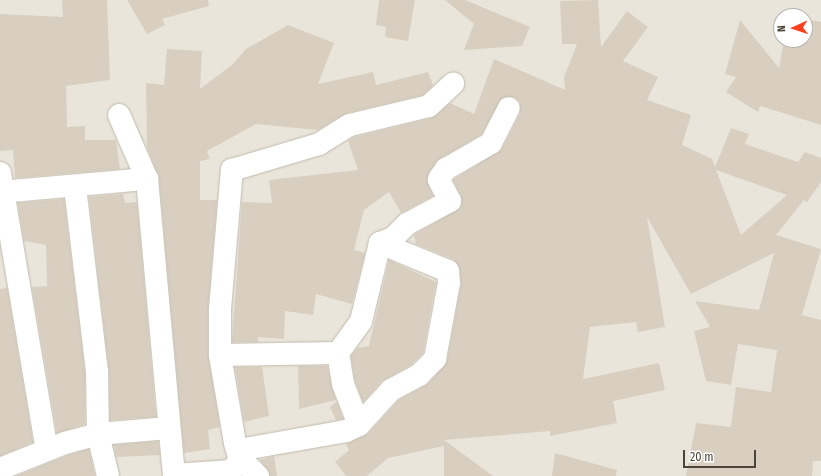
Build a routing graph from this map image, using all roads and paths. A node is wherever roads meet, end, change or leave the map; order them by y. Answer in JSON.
{"nodes":[{"id":1,"x":453,"y":84,"type":"dead end"},
{"id":2,"x":509,"y":108,"type":"dead end"},
{"id":3,"x":119,"y":115,"type":"dead end"},
{"id":4,"x":147,"y":179,"type":"junction"},
{"id":5,"x":1,"y":186,"type":"edge"},
{"id":6,"x":75,"y":186,"type":"junction"},
{"id":7,"x":380,"y":243,"type":"junction"},
{"id":8,"x":338,"y":353,"type":"junction"},
{"id":9,"x":220,"y":355,"type":"junction"},
{"id":10,"x":359,"y":425,"type":"junction"},
{"id":11,"x":169,"y":428,"type":"junction"},
{"id":12,"x":98,"y":434,"type":"junction"},
{"id":13,"x":47,"y":450,"type":"junction"},
{"id":14,"x":240,"y":457,"type":"junction"},
{"id":15,"x":0,"y":469,"type":"edge"},
{"id":16,"x":108,"y":476,"type":"edge"},
{"id":17,"x":174,"y":476,"type":"edge"},
{"id":18,"x":258,"y":476,"type":"edge"}],
"edges":[{"from":1,"to":9,"type":"street"},
{"from":2,"to":7,"type":"street"},
{"from":3,"to":4,"type":"street"},
{"from":4,"to":6,"type":"street"},
{"from":4,"to":11,"type":"street"},
{"from":5,"to":6,"type":"street"},
{"from":5,"to":13,"type":"street"},
{"from":6,"to":12,"type":"street"},
{"from":7,"to":8,"type":"street"},
{"from":7,"to":10,"type":"street"},
{"from":8,"to":9,"type":"street"},
{"from":8,"to":10,"type":"street"},
{"from":9,"to":14,"type":"street"},
{"from":10,"to":14,"type":"street"},
{"from":11,"to":12,"type":"street"},
{"from":11,"to":17,"type":"street"},
{"from":12,"to":13,"type":"street"},
{"from":12,"to":16,"type":"street"},
{"from":13,"to":15,"type":"street"},
{"from":14,"to":17,"type":"street"},
{"from":14,"to":18,"type":"street"}]}
